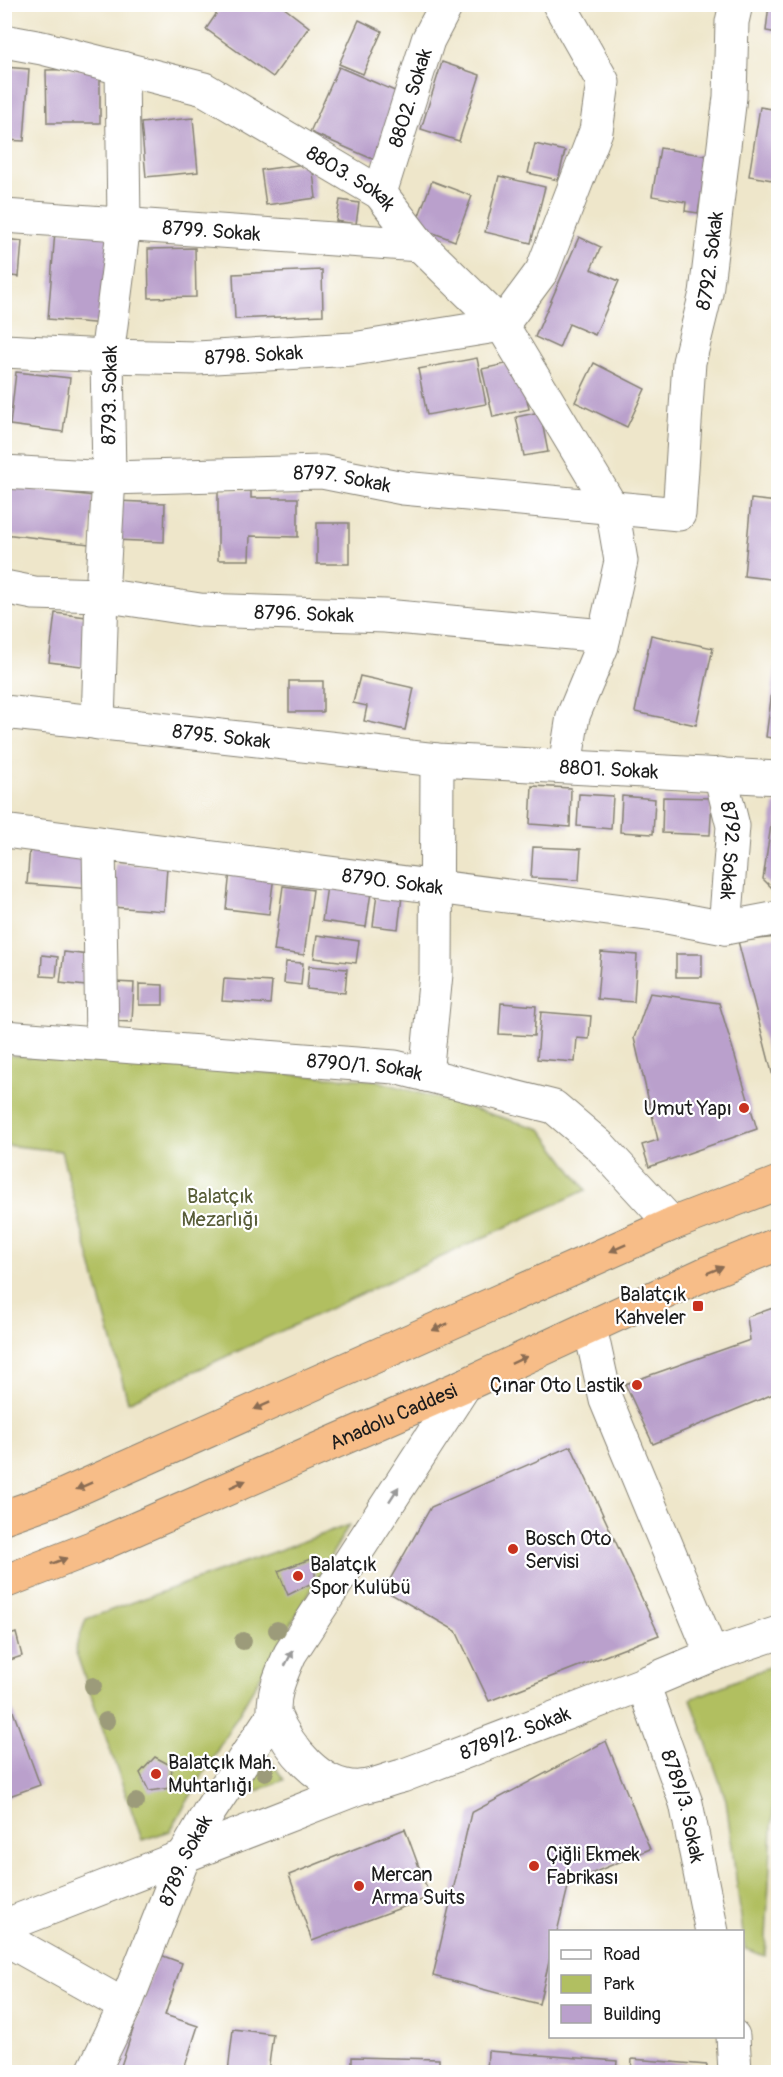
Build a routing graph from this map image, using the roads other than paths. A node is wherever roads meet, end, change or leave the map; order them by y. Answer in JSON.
{"nodes":[{"id":1,"x":447,"y":4,"type":"edge"},
{"id":2,"x":559,"y":4,"type":"edge"},
{"id":3,"x":736,"y":4,"type":"edge"},
{"id":4,"x":4,"y":41,"type":"edge"},
{"id":5,"x":122,"y":68,"type":"junction"},
{"id":6,"x":380,"y":193,"type":"junction"},
{"id":7,"x":4,"y":216,"type":"edge"},
{"id":8,"x":124,"y":224,"type":"junction"},
{"id":9,"x":420,"y":245,"type":"junction"},
{"id":10,"x":502,"y":325,"type":"junction"},
{"id":11,"x":4,"y":351,"type":"edge"},
{"id":12,"x":107,"y":356,"type":"junction"},
{"id":13,"x":4,"y":472,"type":"edge"},
{"id":14,"x":109,"y":478,"type":"junction"},
{"id":15,"x":612,"y":508,"type":"junction"},
{"id":16,"x":679,"y":514,"type":"joint"},
{"id":17,"x":4,"y":587,"type":"edge"},
{"id":18,"x":102,"y":595,"type":"junction"},
{"id":19,"x":604,"y":636,"type":"junction"},
{"id":20,"x":4,"y":712,"type":"edge"},
{"id":21,"x":98,"y":723,"type":"junction"},
{"id":22,"x":437,"y":760,"type":"junction"},
{"id":23,"x":566,"y":766,"type":"junction"},
{"id":24,"x":720,"y":774,"type":"junction"},
{"id":25,"x":778,"y":778,"type":"edge"},
{"id":26,"x":4,"y":831,"type":"edge"},
{"id":27,"x":99,"y":843,"type":"junction"},
{"id":28,"x":436,"y":887,"type":"junction"},
{"id":29,"x":778,"y":918,"type":"edge"},
{"id":30,"x":725,"y":928,"type":"junction"},
{"id":31,"x":4,"y":1036,"type":"edge"},
{"id":32,"x":102,"y":1043,"type":"junction"},
{"id":33,"x":426,"y":1075,"type":"junction"},
{"id":34,"x":778,"y":1183,"type":"edge"},
{"id":35,"x":672,"y":1224,"type":"junction"},
{"id":36,"x":778,"y":1244,"type":"edge"},
{"id":37,"x":590,"y":1327,"type":"junction"},
{"id":38,"x":465,"y":1384,"type":"junction"},
{"id":39,"x":4,"y":1517,"type":"edge"},
{"id":40,"x":4,"y":1582,"type":"edge"},
{"id":41,"x":778,"y":1633,"type":"edge"},
{"id":42,"x":712,"y":1655,"type":"junction"},
{"id":43,"x":643,"y":1684,"type":"junction"},
{"id":44,"x":274,"y":1714,"type":"junction"},
{"id":45,"x":361,"y":1787,"type":"junction"},
{"id":46,"x":184,"y":1856,"type":"junction"},
{"id":47,"x":4,"y":1926,"type":"edge"},
{"id":48,"x":712,"y":1930,"type":"edge"},
{"id":49,"x":4,"y":1938,"type":"edge"},
{"id":50,"x":125,"y":2006,"type":"junction"},
{"id":51,"x":733,"y":2038,"type":"edge"},
{"id":52,"x":93,"y":2073,"type":"edge"},
{"id":53,"x":735,"y":2073,"type":"edge"}],
"edges":[{"from":1,"to":6,"type":"street","name":"8802. Sokak"},
{"from":2,"to":10,"type":"street"},
{"from":3,"to":16,"type":"street","name":"8792. Sokak"},
{"from":4,"to":5,"type":"street","name":"8803. Sokak"},
{"from":5,"to":6,"type":"street","name":"8803. Sokak"},
{"from":5,"to":8,"type":"street","name":"8793. Sokak"},
{"from":6,"to":9,"type":"street","name":"8803. Sokak"},
{"from":7,"to":8,"type":"street","name":"8799. Sokak"},
{"from":8,"to":9,"type":"street","name":"8799. Sokak"},
{"from":8,"to":12,"type":"street","name":"8793. Sokak"},
{"from":9,"to":10,"type":"street","name":"8803. Sokak"},
{"from":10,"to":12,"type":"street","name":"8798. Sokak"},
{"from":10,"to":15,"type":"street","name":"8803. Sokak"},
{"from":11,"to":12,"type":"street","name":"8798. Sokak"},
{"from":12,"to":14,"type":"street","name":"8793. Sokak"},
{"from":13,"to":14,"type":"street","name":"8797. Sokak"},
{"from":14,"to":15,"type":"street","name":"8797. Sokak"},
{"from":14,"to":18,"type":"street","name":"8793. Sokak"},
{"from":15,"to":16,"type":"street","name":"8797. Sokak"},
{"from":15,"to":19,"type":"street"},
{"from":17,"to":18,"type":"street","name":"8796. Sokak"},
{"from":18,"to":19,"type":"street","name":"8796. Sokak"},
{"from":18,"to":21,"type":"street","name":"8793. Sokak"},
{"from":19,"to":23,"type":"street"},
{"from":20,"to":21,"type":"street","name":"8795. Sokak"},
{"from":21,"to":22,"type":"street","name":"8795. Sokak"},
{"from":22,"to":23,"type":"street","name":"8801. Sokak"},
{"from":22,"to":28,"type":"street"},
{"from":23,"to":24,"type":"street","name":"8801. Sokak"},
{"from":24,"to":25,"type":"street","name":"8801. Sokak"},
{"from":24,"to":30,"type":"street","name":"8792. Sokak"},
{"from":26,"to":27,"type":"street","name":"8790. Sokak"},
{"from":27,"to":28,"type":"street","name":"8790. Sokak"},
{"from":27,"to":32,"type":"street"},
{"from":28,"to":30,"type":"street","name":"8790. Sokak"},
{"from":28,"to":33,"type":"street"},
{"from":29,"to":30,"type":"street","name":"8790. Sokak"},
{"from":31,"to":32,"type":"street","name":"8790/1. Sokak"},
{"from":32,"to":33,"type":"street","name":"8790/1. Sokak"},
{"from":33,"to":35,"type":"street","name":"8790/1. Sokak"},
{"from":34,"to":35,"type":"highway"},
{"from":35,"to":39,"type":"highway","one_way":true},
{"from":37,"to":36,"type":"highway","name":"Anadolu Caddesi","one_way":true},
{"from":38,"to":37,"type":"highway","name":"Anadolu Caddesi","one_way":true},
{"from":37,"to":42,"type":"street"},
{"from":40,"to":38,"type":"highway","name":"Anadolu Caddesi","one_way":true},
{"from":44,"to":38,"type":"street","name":"8789. Sokak","one_way":true},
{"from":41,"to":42,"type":"street","name":"8789/2. Sokak"},
{"from":42,"to":43,"type":"street","name":"8789/2. Sokak"},
{"from":43,"to":45,"type":"street","name":"8789/2. Sokak"},
{"from":43,"to":48,"type":"street","name":"8789/3. Sokak"},
{"from":44,"to":45,"type":"street","name":"8789/2. Sokak"},
{"from":44,"to":46,"type":"street","name":"8789. Sokak"},
{"from":45,"to":46,"type":"street"},
{"from":46,"to":47,"type":"street"},
{"from":46,"to":50,"type":"street","name":"8789. Sokak"},
{"from":49,"to":50,"type":"street"},
{"from":50,"to":52,"type":"street","name":"8789. Sokak"},
{"from":51,"to":53,"type":"street"}]}
